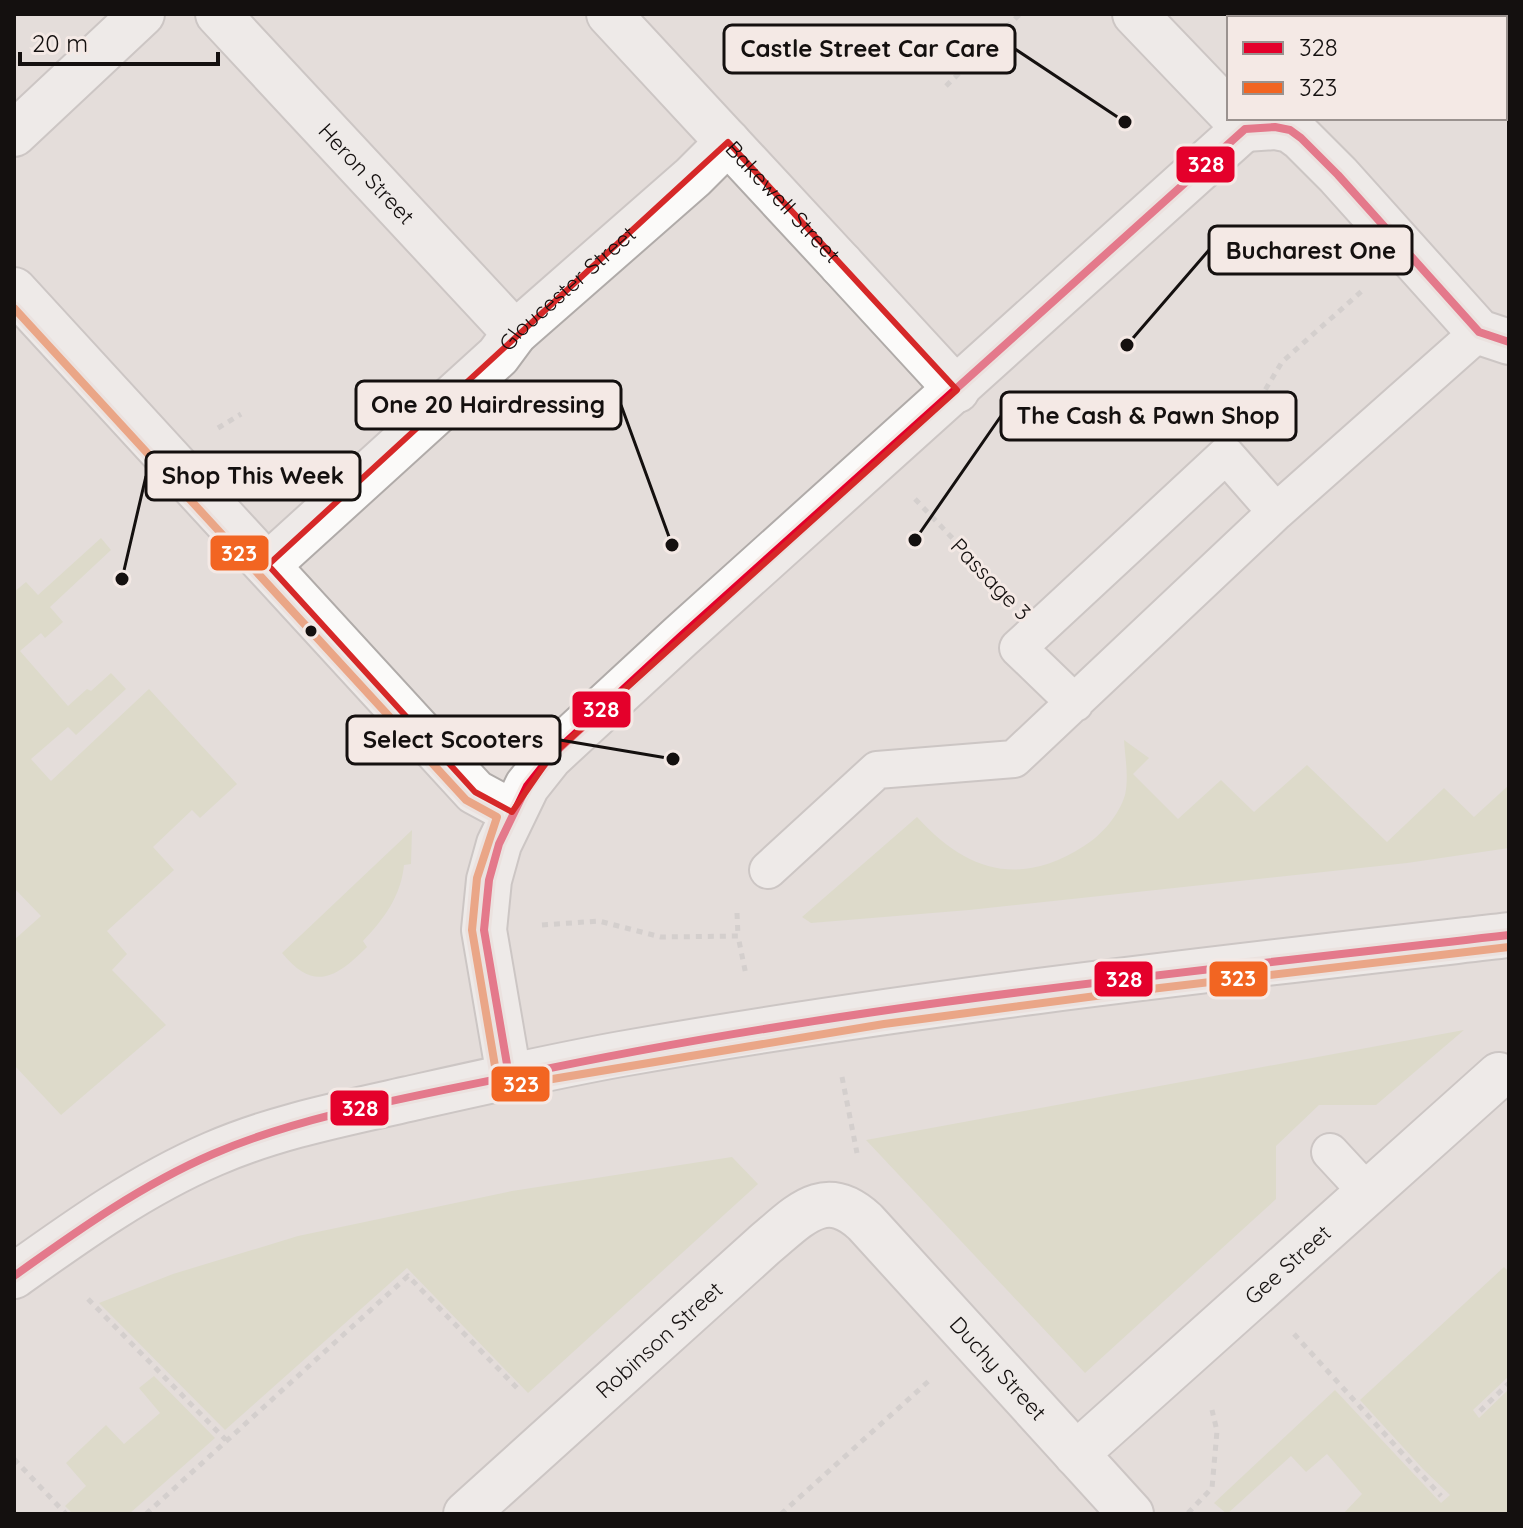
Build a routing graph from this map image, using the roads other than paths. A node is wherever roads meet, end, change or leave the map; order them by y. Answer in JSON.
{"nodes":[{"id":1,"x":142,"y":14,"type":"edge"},
{"id":2,"x":218,"y":14,"type":"edge"},
{"id":3,"x":609,"y":14,"type":"edge"},
{"id":4,"x":1135,"y":14,"type":"edge"},
{"id":5,"x":1227,"y":105,"type":"edge"},
{"id":6,"x":1240,"y":120,"type":"edge"},
{"id":7,"x":1245,"y":120,"type":"edge"},
{"id":8,"x":14,"y":134,"type":"edge"},
{"id":9,"x":728,"y":142,"type":"junction"},
{"id":10,"x":14,"y":290,"type":"edge"},
{"id":11,"x":515,"y":333,"type":"junction"},
{"id":12,"x":1494,"y":337,"type":"edge"},
{"id":13,"x":957,"y":390,"type":"junction"},
{"id":14,"x":1276,"y":512,"type":"junction"},
{"id":15,"x":268,"y":565,"type":"junction"},
{"id":16,"x":1075,"y":703,"type":"junction"},
{"id":17,"x":512,"y":812,"type":"junction"},
{"id":18,"x":768,"y":870,"type":"dead end"},
{"id":19,"x":1509,"y":935,"type":"edge"},
{"id":20,"x":1499,"y":1075,"type":"dead end"},
{"id":21,"x":509,"y":1076,"type":"junction"},
{"id":22,"x":1330,"y":1152,"type":"dead end"},
{"id":23,"x":1368,"y":1193,"type":"junction"},
{"id":24,"x":865,"y":1222,"type":"joint"},
{"id":25,"x":14,"y":1276,"type":"edge"},
{"id":26,"x":1076,"y":1454,"type":"junction"},
{"id":27,"x":1112,"y":1507,"type":"edge"},
{"id":28,"x":466,"y":1514,"type":"edge"}],
"edges":[{"from":1,"to":8,"type":"street"},
{"from":2,"to":11,"type":"street","name":"Heron Street"},
{"from":3,"to":9,"type":"street","name":"Bakewell Street"},
{"from":4,"to":5,"type":"street"},
{"from":6,"to":13,"type":"street"},
{"from":7,"to":12,"type":"street"},
{"from":9,"to":11,"type":"street","name":"Gloucester Street"},
{"from":9,"to":13,"type":"street","name":"Bakewell Street"},
{"from":10,"to":15,"type":"street"},
{"from":11,"to":15,"type":"street","name":"Gloucester Street"},
{"from":12,"to":14,"type":"lane"},
{"from":13,"to":17,"type":"street"},
{"from":14,"to":16,"type":"lane"},
{"from":14,"to":16,"type":"lane"},
{"from":15,"to":17,"type":"street"},
{"from":16,"to":18,"type":"lane"},
{"from":17,"to":21,"type":"street"},
{"from":19,"to":21,"type":"street"},
{"from":20,"to":23,"type":"street","name":"Gee Street"},
{"from":21,"to":25,"type":"street"},
{"from":22,"to":23,"type":"lane"},
{"from":23,"to":26,"type":"street","name":"Gee Street"},
{"from":24,"to":26,"type":"street","name":"Duchy Street"},
{"from":24,"to":28,"type":"street","name":"Robinson Street"},
{"from":26,"to":27,"type":"street","name":"Duchy Street"}]}
